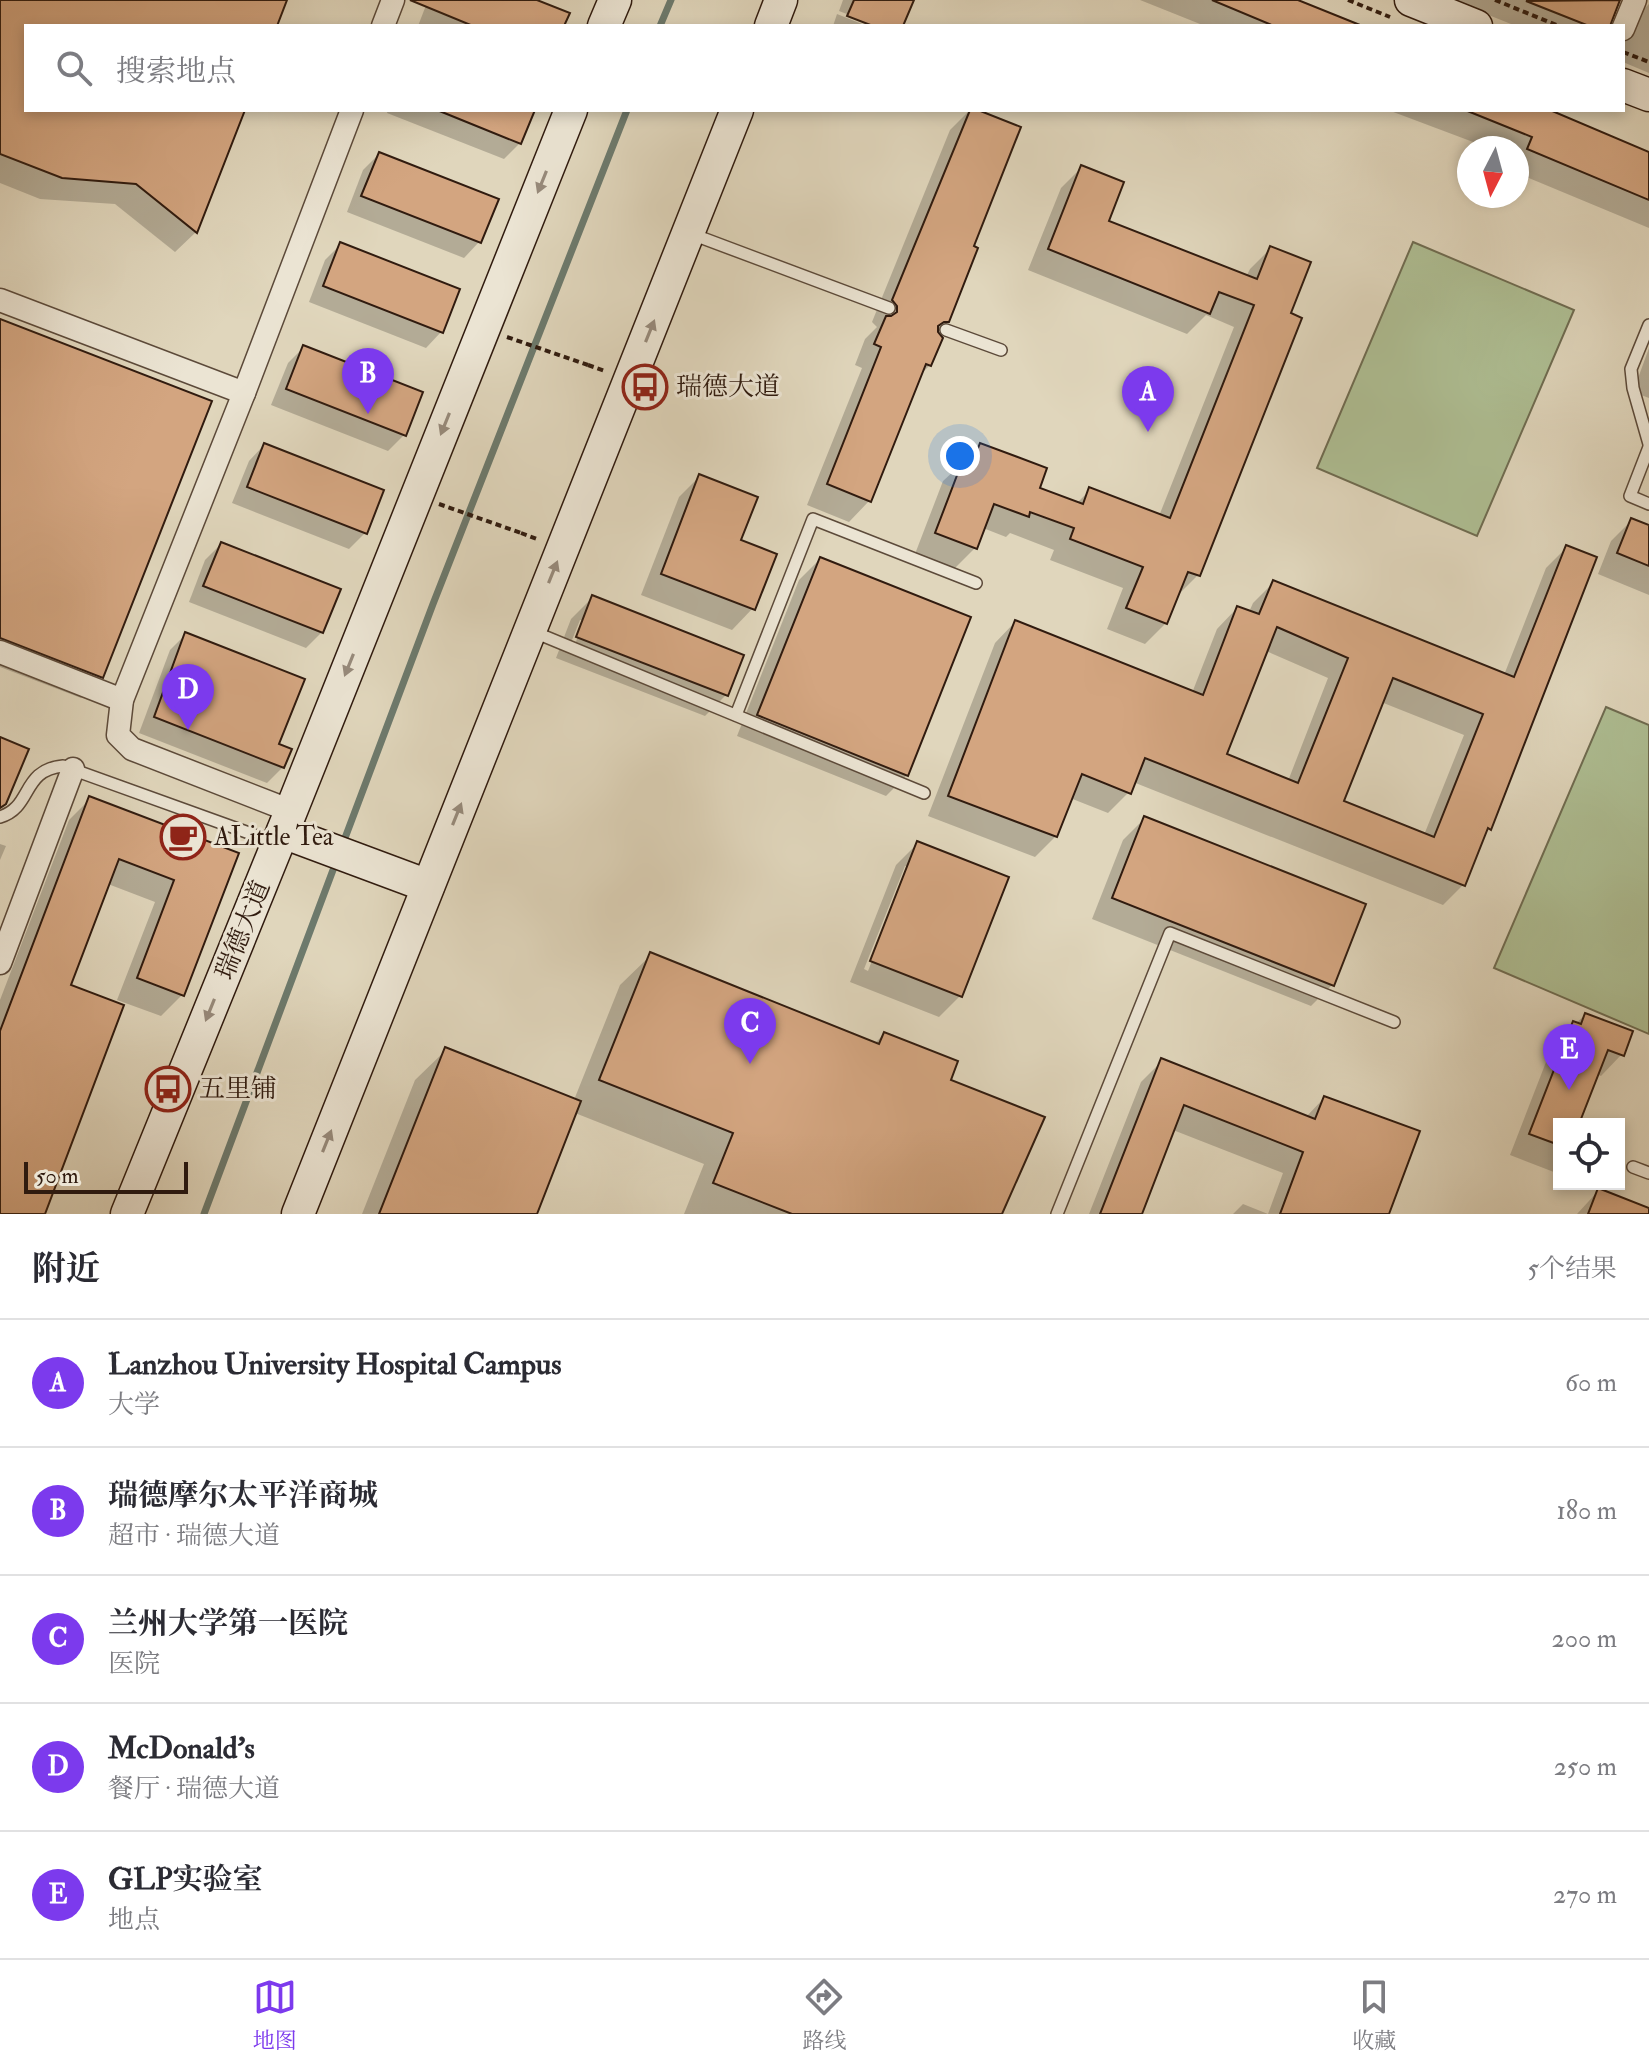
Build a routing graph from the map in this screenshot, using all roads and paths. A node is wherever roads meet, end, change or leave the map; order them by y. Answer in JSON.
{"nodes":[{"id":1,"x":393,"y":0,"type":"edge"},
{"id":2,"x":615,"y":0,"type":"edge"},
{"id":3,"x":781,"y":0,"type":"edge"},
{"id":4,"x":1348,"y":0,"type":"edge"},
{"id":5,"x":1495,"y":0,"type":"edge"},
{"id":6,"x":1635,"y":0,"type":"edge"},
{"id":7,"x":1405,"y":10,"type":"edge"},
{"id":8,"x":384,"y":24,"type":"edge"},
{"id":9,"x":605,"y":24,"type":"edge"},
{"id":10,"x":772,"y":24,"type":"edge"},
{"id":11,"x":1467,"y":24,"type":"edge"},
{"id":12,"x":1554,"y":24,"type":"edge"},
{"id":13,"x":1625,"y":24,"type":"edge"},
{"id":14,"x":1625,"y":53,"type":"edge"},
{"id":15,"x":1649,"y":62,"type":"edge"},
{"id":16,"x":1625,"y":86,"type":"edge"},
{"id":17,"x":1649,"y":95,"type":"edge"},
{"id":18,"x":351,"y":112,"type":"edge"},
{"id":19,"x":570,"y":112,"type":"edge"},
{"id":20,"x":736,"y":112,"type":"edge"},
{"id":21,"x":689,"y":233,"type":"junction"},
{"id":22,"x":0,"y":300,"type":"edge"},
{"id":23,"x":889,"y":308,"type":"dead end"},
{"id":24,"x":1649,"y":325,"type":"edge"},
{"id":25,"x":946,"y":330,"type":"dead end"},
{"id":26,"x":507,"y":337,"type":"dead end"},
{"id":27,"x":1001,"y":350,"type":"dead end"},
{"id":28,"x":588,"y":365,"type":"dead end"},
{"id":29,"x":244,"y":393,"type":"junction"},
{"id":30,"x":1649,"y":445,"type":"edge"},
{"id":31,"x":439,"y":504,"type":"dead end"},
{"id":32,"x":1649,"y":504,"type":"edge"},
{"id":33,"x":521,"y":533,"type":"dead end"},
{"id":34,"x":976,"y":583,"type":"dead end"},
{"id":35,"x":530,"y":630,"type":"junction"},
{"id":36,"x":0,"y":652,"type":"edge"},
{"id":37,"x":122,"y":700,"type":"junction"},
{"id":38,"x":736,"y":715,"type":"junction"},
{"id":39,"x":73,"y":769,"type":"junction"},
{"id":40,"x":924,"y":793,"type":"dead end"},
{"id":41,"x":0,"y":817,"type":"edge"},
{"id":42,"x":291,"y":832,"type":"junction"},
{"id":43,"x":428,"y":886,"type":"junction"},
{"id":44,"x":0,"y":963,"type":"edge"},
{"id":45,"x":1394,"y":1022,"type":"dead end"},
{"id":46,"x":1633,"y":1167,"type":"dead end"},
{"id":47,"x":1649,"y":1173,"type":"edge"},
{"id":48,"x":127,"y":1214,"type":"edge"},
{"id":49,"x":298,"y":1214,"type":"edge"},
{"id":50,"x":1057,"y":1214,"type":"edge"}],
"edges":[{"from":1,"to":8,"type":"street"},
{"from":2,"to":9,"type":"street"},
{"from":3,"to":10,"type":"street"},
{"from":4,"to":7,"type":"path"},
{"from":5,"to":12,"type":"path"},
{"from":6,"to":13,"type":"street"},
{"from":7,"to":11,"type":"street"},
{"from":14,"to":15,"type":"path"},
{"from":16,"to":17,"type":"street"},
{"from":18,"to":29,"type":"street"},
{"from":19,"to":42,"type":"street","name":"瑞德大道","one_way":true},
{"from":20,"to":21,"type":"street"},
{"from":21,"to":23,"type":"lane"},
{"from":35,"to":21,"type":"street","one_way":true},
{"from":22,"to":29,"type":"street"},
{"from":24,"to":30,"type":"lane"},
{"from":25,"to":27,"type":"lane"},
{"from":26,"to":28,"type":"path","bridge":true},
{"from":29,"to":37,"type":"street"},
{"from":30,"to":32,"type":"lane"},
{"from":31,"to":33,"type":"path","bridge":true},
{"from":34,"to":38,"type":"lane"},
{"from":35,"to":38,"type":"lane"},
{"from":43,"to":35,"type":"street","one_way":true},
{"from":36,"to":37,"type":"street"},
{"from":37,"to":42,"type":"street"},
{"from":38,"to":40,"type":"lane"},
{"from":39,"to":41,"type":"lane"},
{"from":39,"to":42,"type":"lane"},
{"from":39,"to":44,"type":"street"},
{"from":42,"to":43,"type":"street"},
{"from":42,"to":48,"type":"street","name":"瑞德大道","one_way":true},
{"from":49,"to":43,"type":"street","one_way":true},
{"from":45,"to":50,"type":"lane"},
{"from":46,"to":47,"type":"lane"}]}
